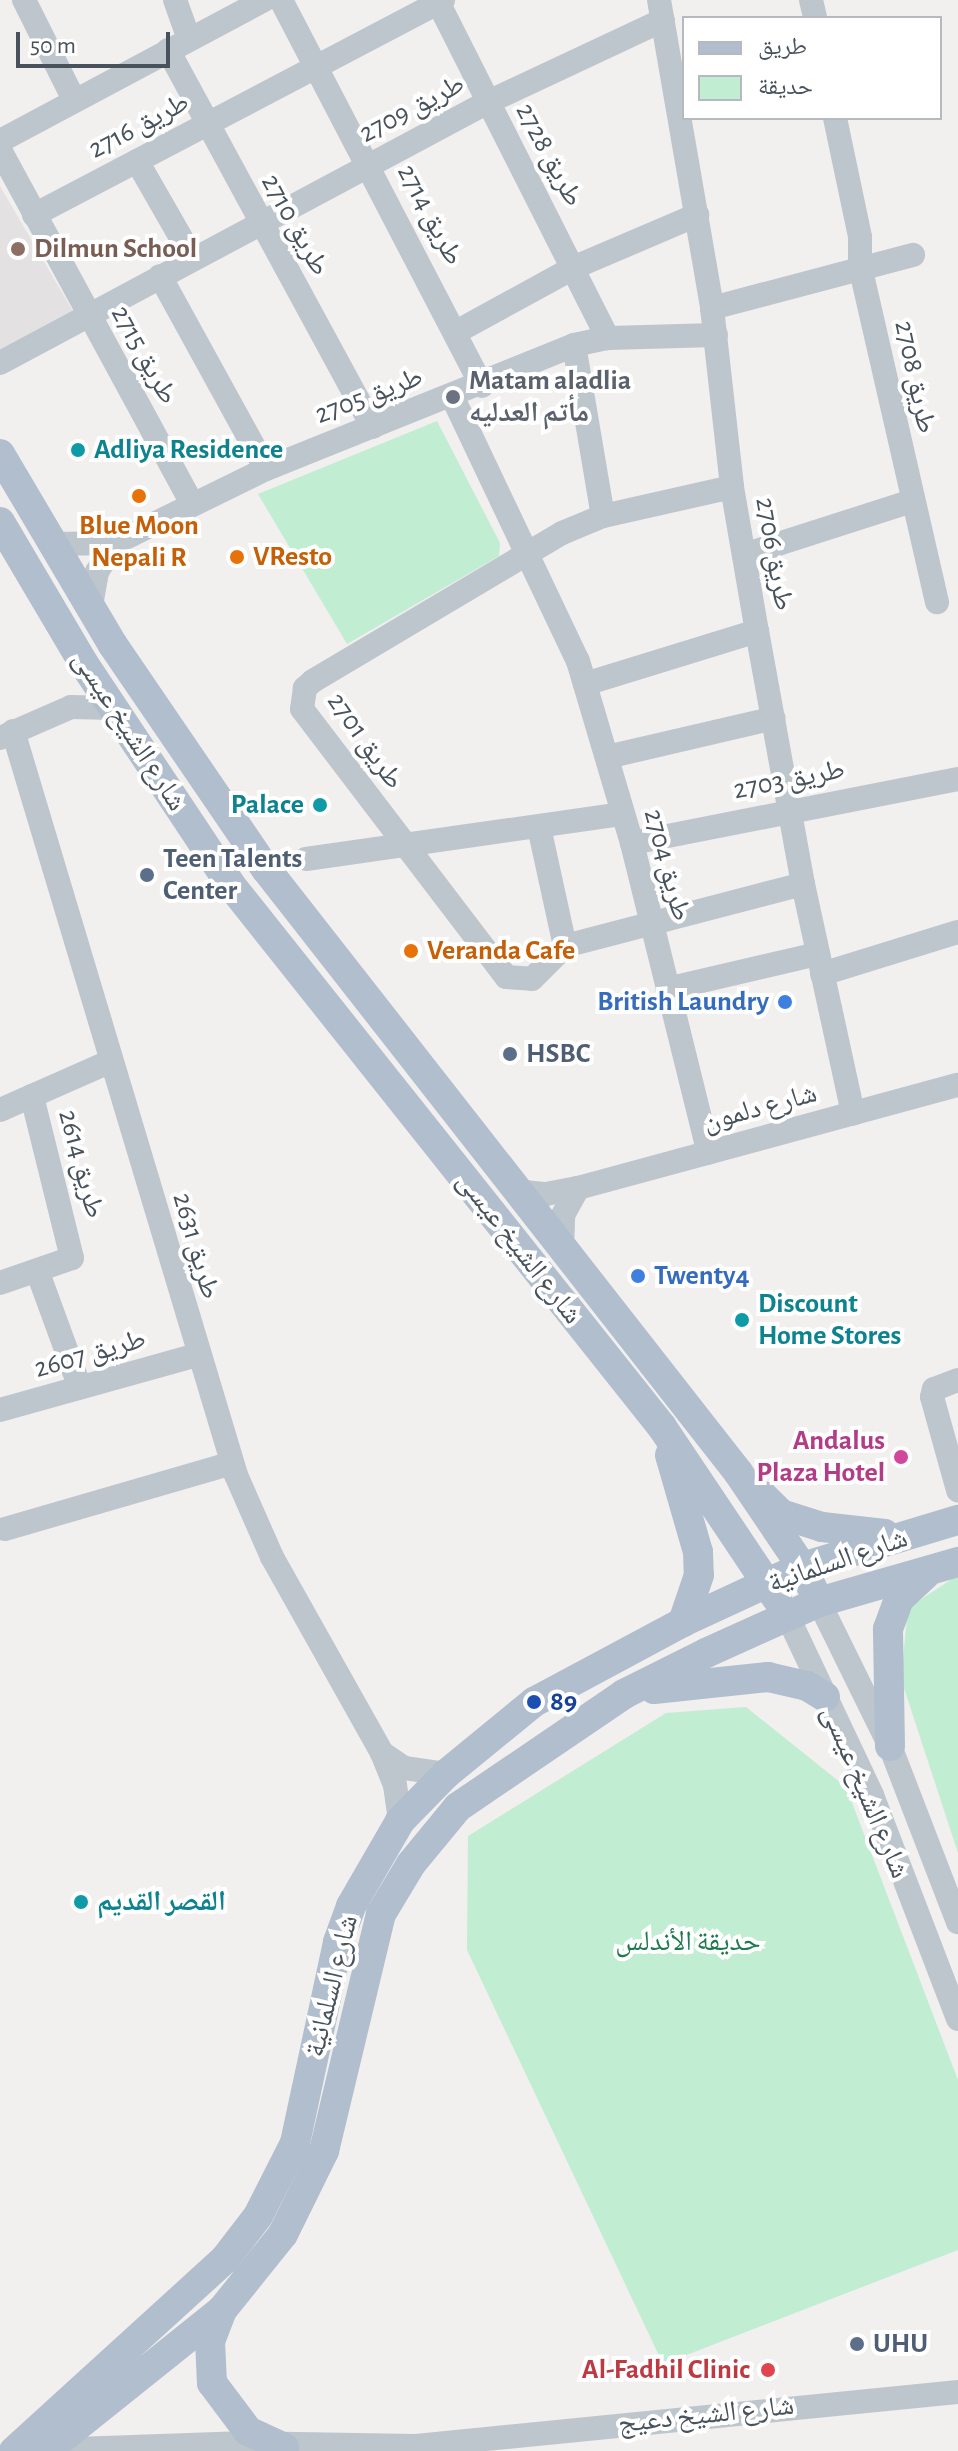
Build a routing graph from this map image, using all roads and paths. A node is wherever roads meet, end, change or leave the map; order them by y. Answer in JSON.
{"nodes":[{"id":1,"x":24,"y":0,"type":"edge"},
{"id":2,"x":175,"y":0,"type":"edge"},
{"id":3,"x":281,"y":0,"type":"edge"},
{"id":4,"x":440,"y":1,"type":"edge"},
{"id":5,"x":258,"y":2,"type":"edge"},
{"id":6,"x":661,"y":10,"type":"edge"},
{"id":7,"x":179,"y":45,"type":"junction"},
{"id":8,"x":317,"y":66,"type":"junction"},
{"id":9,"x":74,"y":100,"type":"junction"},
{"id":10,"x":488,"y":102,"type":"junction"},
{"id":11,"x":835,"y":120,"type":"edge"},
{"id":12,"x":206,"y":124,"type":"junction"},
{"id":13,"x":0,"y":141,"type":"edge"},
{"id":14,"x":0,"y":150,"type":"edge"},
{"id":15,"x":137,"y":161,"type":"junction"},
{"id":16,"x":370,"y":165,"type":"junction"},
{"id":17,"x":34,"y":215,"type":"junction"},
{"id":18,"x":697,"y":215,"type":"junction"},
{"id":19,"x":258,"y":222,"type":"junction"},
{"id":20,"x":913,"y":255,"type":"dead end"},
{"id":21,"x":192,"y":257,"type":"junction"},
{"id":22,"x":860,"y":266,"type":"junction"},
{"id":23,"x":575,"y":267,"type":"junction"},
{"id":24,"x":160,"y":276,"type":"junction"},
{"id":25,"x":712,"y":308,"type":"junction"},
{"id":26,"x":87,"y":315,"type":"junction"},
{"id":27,"x":458,"y":331,"type":"junction"},
{"id":28,"x":716,"y":335,"type":"junction"},
{"id":29,"x":608,"y":338,"type":"junction"},
{"id":30,"x":574,"y":345,"type":"junction"},
{"id":31,"x":0,"y":363,"type":"edge"},
{"id":32,"x":482,"y":386,"type":"junction"},
{"id":33,"x":452,"y":396,"type":"junction"},
{"id":34,"x":373,"y":427,"type":"junction"},
{"id":35,"x":0,"y":454,"type":"edge"},
{"id":36,"x":266,"y":469,"type":"junction"},
{"id":37,"x":732,"y":487,"type":"junction"},
{"id":38,"x":912,"y":501,"type":"junction"},
{"id":39,"x":192,"y":503,"type":"junction"},
{"id":40,"x":603,"y":516,"type":"junction"},
{"id":41,"x":0,"y":522,"type":"edge"},
{"id":42,"x":115,"y":543,"type":"junction"},
{"id":43,"x":54,"y":544,"type":"junction"},
{"id":44,"x":529,"y":551,"type":"junction"},
{"id":45,"x":744,"y":555,"type":"junction"},
{"id":46,"x":937,"y":602,"type":"dead end"},
{"id":47,"x":91,"y":606,"type":"junction"},
{"id":48,"x":757,"y":631,"type":"junction"},
{"id":49,"x":92,"y":677,"type":"junction"},
{"id":50,"x":585,"y":684,"type":"junction"},
{"id":51,"x":71,"y":707,"type":"junction"},
{"id":52,"x":114,"y":708,"type":"junction"},
{"id":53,"x":774,"y":718,"type":"junction"},
{"id":54,"x":6,"y":734,"type":"edge"},
{"id":55,"x":607,"y":757,"type":"junction"},
{"id":56,"x":958,"y":779,"type":"edge"},
{"id":57,"x":790,"y":810,"type":"junction"},
{"id":58,"x":623,"y":814,"type":"junction"},
{"id":59,"x":539,"y":827,"type":"junction"},
{"id":60,"x":632,"y":843,"type":"junction"},
{"id":61,"x":406,"y":848,"type":"junction"},
{"id":62,"x":306,"y":859,"type":"dead end"},
{"id":63,"x":803,"y":884,"type":"junction"},
{"id":64,"x":651,"y":924,"type":"junction"},
{"id":65,"x":958,"y":932,"type":"edge"},
{"id":66,"x":565,"y":946,"type":"junction"},
{"id":67,"x":820,"y":964,"type":"junction"},
{"id":68,"x":667,"y":989,"type":"junction"},
{"id":69,"x":111,"y":1061,"type":"junction"},
{"id":70,"x":958,"y":1085,"type":"edge"},
{"id":71,"x":32,"y":1096,"type":"junction"},
{"id":72,"x":0,"y":1110,"type":"edge"},
{"id":73,"x":853,"y":1114,"type":"junction"},
{"id":74,"x":709,"y":1153,"type":"junction"},
{"id":75,"x":578,"y":1188,"type":"junction"},
{"id":76,"x":515,"y":1191,"type":"junction"},
{"id":77,"x":562,"y":1250,"type":"junction"},
{"id":78,"x":38,"y":1273,"type":"junction"},
{"id":79,"x":0,"y":1283,"type":"edge"},
{"id":80,"x":197,"y":1355,"type":"junction"},
{"id":81,"x":958,"y":1380,"type":"edge"},
{"id":82,"x":80,"y":1388,"type":"junction"},
{"id":83,"x":0,"y":1410,"type":"edge"},
{"id":84,"x":662,"y":1427,"type":"junction"},
{"id":85,"x":232,"y":1463,"type":"junction"},
{"id":86,"x":738,"y":1472,"type":"junction"},
{"id":87,"x":958,"y":1490,"type":"edge"},
{"id":88,"x":958,"y":1520,"type":"edge"},
{"id":89,"x":5,"y":1529,"type":"dead end"},
{"id":90,"x":911,"y":1535,"type":"junction"},
{"id":91,"x":802,"y":1567,"type":"junction"},
{"id":92,"x":944,"y":1567,"type":"edge"},
{"id":93,"x":768,"y":1584,"type":"junction"},
{"id":94,"x":819,"y":1602,"type":"junction"},
{"id":95,"x":787,"y":1615,"type":"junction"},
{"id":96,"x":683,"y":1622,"type":"junction"},
{"id":97,"x":624,"y":1694,"type":"junction"},
{"id":98,"x":825,"y":1697,"type":"junction"},
{"id":99,"x":890,"y":1746,"type":"junction"},
{"id":100,"x":382,"y":1753,"type":"junction"},
{"id":101,"x":446,"y":1774,"type":"junction"},
{"id":102,"x":400,"y":1821,"type":"junction"},
{"id":103,"x":905,"y":1886,"type":"junction"},
{"id":104,"x":958,"y":1922,"type":"edge"},
{"id":105,"x":958,"y":1990,"type":"edge"},
{"id":106,"x":958,"y":2019,"type":"edge"},
{"id":107,"x":222,"y":2310,"type":"junction"},
{"id":108,"x":955,"y":2392,"type":"edge"},
{"id":109,"x":284,"y":2448,"type":"junction"},
{"id":110,"x":335,"y":2449,"type":"edge"},
{"id":111,"x":410,"y":2449,"type":"edge"},
{"id":112,"x":14,"y":2451,"type":"edge"},
{"id":113,"x":45,"y":2451,"type":"edge"}],
"edges":[{"from":1,"to":9,"type":"street"},
{"from":2,"to":7,"type":"street","name":"طريق 2710"},
{"from":3,"to":8,"type":"street","name":"طريق 2714"},
{"from":4,"to":8,"type":"street","name":"طريق 2716"},
{"from":4,"to":10,"type":"street","name":"طريق 2728"},
{"from":5,"to":7,"type":"street"},
{"from":6,"to":10,"type":"street","name":"طريق 2709"},
{"from":6,"to":18,"type":"street","name":"طريق 2706"},
{"from":7,"to":9,"type":"street"},
{"from":7,"to":12,"type":"street","name":"طريق 2710"},
{"from":8,"to":12,"type":"street","name":"طريق 2716"},
{"from":8,"to":16,"type":"street","name":"طريق 2714"},
{"from":9,"to":13,"type":"street"},
{"from":10,"to":16,"type":"street","name":"طريق 2709"},
{"from":10,"to":23,"type":"street","name":"طريق 2728"},
{"from":11,"to":22,"type":"street","name":"طريق 2708"},
{"from":12,"to":15,"type":"street","name":"طريق 2716"},
{"from":12,"to":19,"type":"street","name":"طريق 2710"},
{"from":14,"to":17,"type":"street","name":"طريق 2715"},
{"from":15,"to":17,"type":"street","name":"طريق 2716"},
{"from":15,"to":21,"type":"street"},
{"from":16,"to":19,"type":"street","name":"طريق 2709"},
{"from":16,"to":27,"type":"street","name":"طريق 2714"},
{"from":17,"to":26,"type":"street","name":"طريق 2715"},
{"from":18,"to":23,"type":"street"},
{"from":18,"to":25,"type":"street","name":"طريق 2706"},
{"from":19,"to":21,"type":"street","name":"طريق 2709"},
{"from":19,"to":34,"type":"street","name":"طريق 2710"},
{"from":20,"to":22,"type":"street"},
{"from":21,"to":24,"type":"street","name":"طريق 2709"},
{"from":22,"to":25,"type":"street"},
{"from":22,"to":38,"type":"street","name":"طريق 2708"},
{"from":23,"to":27,"type":"street"},
{"from":23,"to":29,"type":"street","name":"طريق 2728"},
{"from":24,"to":26,"type":"street","name":"طريق 2709"},
{"from":24,"to":36,"type":"street"},
{"from":25,"to":28,"type":"street","name":"طريق 2706"},
{"from":26,"to":31,"type":"street","name":"طريق 2709"},
{"from":26,"to":39,"type":"street","name":"طريق 2715"},
{"from":27,"to":32,"type":"street","name":"طريق 2714"},
{"from":28,"to":29,"type":"street","name":"طريق 2705"},
{"from":28,"to":37,"type":"street","name":"طريق 2706"},
{"from":29,"to":30,"type":"street","name":"طريق 2705"},
{"from":30,"to":32,"type":"street","name":"طريق 2705"},
{"from":30,"to":40,"type":"street"},
{"from":32,"to":33,"type":"street","name":"طريق 2705"},
{"from":33,"to":34,"type":"street","name":"طريق 2705"},
{"from":33,"to":44,"type":"street","name":"طريق 2704"},
{"from":34,"to":36,"type":"street","name":"طريق 2705"},
{"from":35,"to":43,"type":"main road","name":"شارع الشيخ عيسى"},
{"from":36,"to":39,"type":"street","name":"طريق 2705"},
{"from":37,"to":40,"type":"street"},
{"from":37,"to":45,"type":"street","name":"طريق 2706"},
{"from":38,"to":45,"type":"street"},
{"from":38,"to":46,"type":"street","name":"طريق 2708"},
{"from":39,"to":42,"type":"street","name":"طريق 2705"},
{"from":40,"to":44,"type":"street"},
{"from":41,"to":49,"type":"main road","name":"شارع الشيخ عيسى"},
{"from":42,"to":43,"type":"street","name":"طريق 2705"},
{"from":42,"to":47,"type":"street"},
{"from":43,"to":47,"type":"main road","name":"شارع الشيخ عيسى"},
{"from":44,"to":50,"type":"street","name":"طريق 2704"},
{"from":44,"to":61,"type":"street","name":"طريق 2701"},
{"from":45,"to":48,"type":"street","name":"طريق 2706"},
{"from":47,"to":76,"type":"main road","name":"شارع الشيخ عيسى"},
{"from":48,"to":50,"type":"street"},
{"from":48,"to":53,"type":"street","name":"طريق 2706"},
{"from":49,"to":51,"type":"street"},
{"from":49,"to":52,"type":"main road","name":"شارع الشيخ عيسى"},
{"from":50,"to":55,"type":"street","name":"طريق 2704"},
{"from":51,"to":52,"type":"street"},
{"from":51,"to":54,"type":"street"},
{"from":52,"to":84,"type":"main road","name":"شارع الشيخ عيسى"},
{"from":53,"to":55,"type":"street"},
{"from":53,"to":57,"type":"street","name":"طريق 2706"},
{"from":54,"to":69,"type":"street","name":"طريق 2631"},
{"from":55,"to":58,"type":"street","name":"طريق 2704"},
{"from":56,"to":57,"type":"street","name":"طريق 2703"},
{"from":57,"to":60,"type":"street","name":"طريق 2703"},
{"from":57,"to":63,"type":"street","name":"طريق 2706"},
{"from":58,"to":59,"type":"street"},
{"from":58,"to":60,"type":"street","name":"طريق 2704"},
{"from":59,"to":61,"type":"street"},
{"from":59,"to":66,"type":"street"},
{"from":60,"to":64,"type":"street","name":"طريق 2704"},
{"from":61,"to":62,"type":"street"},
{"from":61,"to":66,"type":"street","name":"طريق 2701"},
{"from":63,"to":64,"type":"street"},
{"from":63,"to":67,"type":"street","name":"طريق 2706"},
{"from":64,"to":66,"type":"street"},
{"from":64,"to":68,"type":"street","name":"طريق 2704"},
{"from":65,"to":67,"type":"street"},
{"from":67,"to":68,"type":"street"},
{"from":67,"to":73,"type":"street","name":"طريق 2706"},
{"from":68,"to":74,"type":"street","name":"طريق 2704"},
{"from":69,"to":71,"type":"street"},
{"from":69,"to":80,"type":"street","name":"طريق 2631"},
{"from":70,"to":73,"type":"street","name":"شارع دلمون"},
{"from":71,"to":72,"type":"street"},
{"from":71,"to":78,"type":"street","name":"طريق 2614"},
{"from":73,"to":74,"type":"street","name":"شارع دلمون"},
{"from":74,"to":75,"type":"street","name":"شارع دلمون"},
{"from":75,"to":76,"type":"street","name":"شارع دلمون"},
{"from":75,"to":77,"type":"street"},
{"from":76,"to":77,"type":"main road","name":"شارع الشيخ عيسى"},
{"from":77,"to":86,"type":"main road","name":"شارع الشيخ عيسى"},
{"from":78,"to":79,"type":"street","name":"طريق 2614"},
{"from":78,"to":82,"type":"street"},
{"from":80,"to":82,"type":"street","name":"طريق 2607"},
{"from":80,"to":85,"type":"street","name":"طريق 2631"},
{"from":81,"to":87,"type":"street"},
{"from":82,"to":83,"type":"street","name":"طريق 2607"},
{"from":84,"to":93,"type":"main road","name":"شارع الشيخ عيسى"},
{"from":84,"to":96,"type":"main road"},
{"from":85,"to":89,"type":"street"},
{"from":85,"to":100,"type":"street","name":"طريق 2631"},
{"from":86,"to":90,"type":"main road"},
{"from":86,"to":91,"type":"main road","name":"شارع الشيخ عيسى"},
{"from":88,"to":90,"type":"main road","name":"شارع السلمانية"},
{"from":90,"to":91,"type":"main road","name":"شارع السلمانية"},
{"from":91,"to":93,"type":"main road","name":"شارع السلمانية"},
{"from":91,"to":94,"type":"main road","name":"شارع الشيخ عيسى"},
{"from":92,"to":94,"type":"main road","name":"شارع السلمانية"},
{"from":92,"to":99,"type":"main road"},
{"from":93,"to":95,"type":"main road","name":"شارع الشيخ عيسى"},
{"from":93,"to":96,"type":"main road","name":"شارع السلمانية"},
{"from":94,"to":95,"type":"main road","name":"شارع السلمانية"},
{"from":94,"to":99,"type":"street","name":"شارع الشيخ عيسى"},
{"from":95,"to":97,"type":"main road","name":"شارع السلمانية"},
{"from":95,"to":98,"type":"street","name":"شارع الشيخ عيسى"},
{"from":96,"to":101,"type":"main road","name":"شارع السلمانية"},
{"from":97,"to":98,"type":"main road"},
{"from":97,"to":107,"type":"main road","name":"شارع السلمانية"},
{"from":98,"to":103,"type":"street","name":"شارع الشيخ عيسى"},
{"from":99,"to":104,"type":"street","name":"شارع الشيخ عيسى"},
{"from":100,"to":101,"type":"street"},
{"from":100,"to":102,"type":"street","name":"طريق 2631"},
{"from":101,"to":102,"type":"main road","name":"شارع السلمانية"},
{"from":102,"to":112,"type":"main road","name":"شارع السلمانية"},
{"from":103,"to":105,"type":"street"},
{"from":103,"to":106,"type":"street","name":"شارع الشيخ عيسى"},
{"from":107,"to":109,"type":"main road"},
{"from":107,"to":113,"type":"main road","name":"شارع السلمانية"},
{"from":108,"to":111,"type":"street","name":"شارع الشيخ دعيج"},
{"from":109,"to":110,"type":"street","name":"شارع الشيخ دعيج"},
{"from":109,"to":113,"type":"street","name":"شارع الشيخ دعيج"},
{"from":110,"to":111,"type":"street","name":"شارع الشيخ دعيج"}]}
